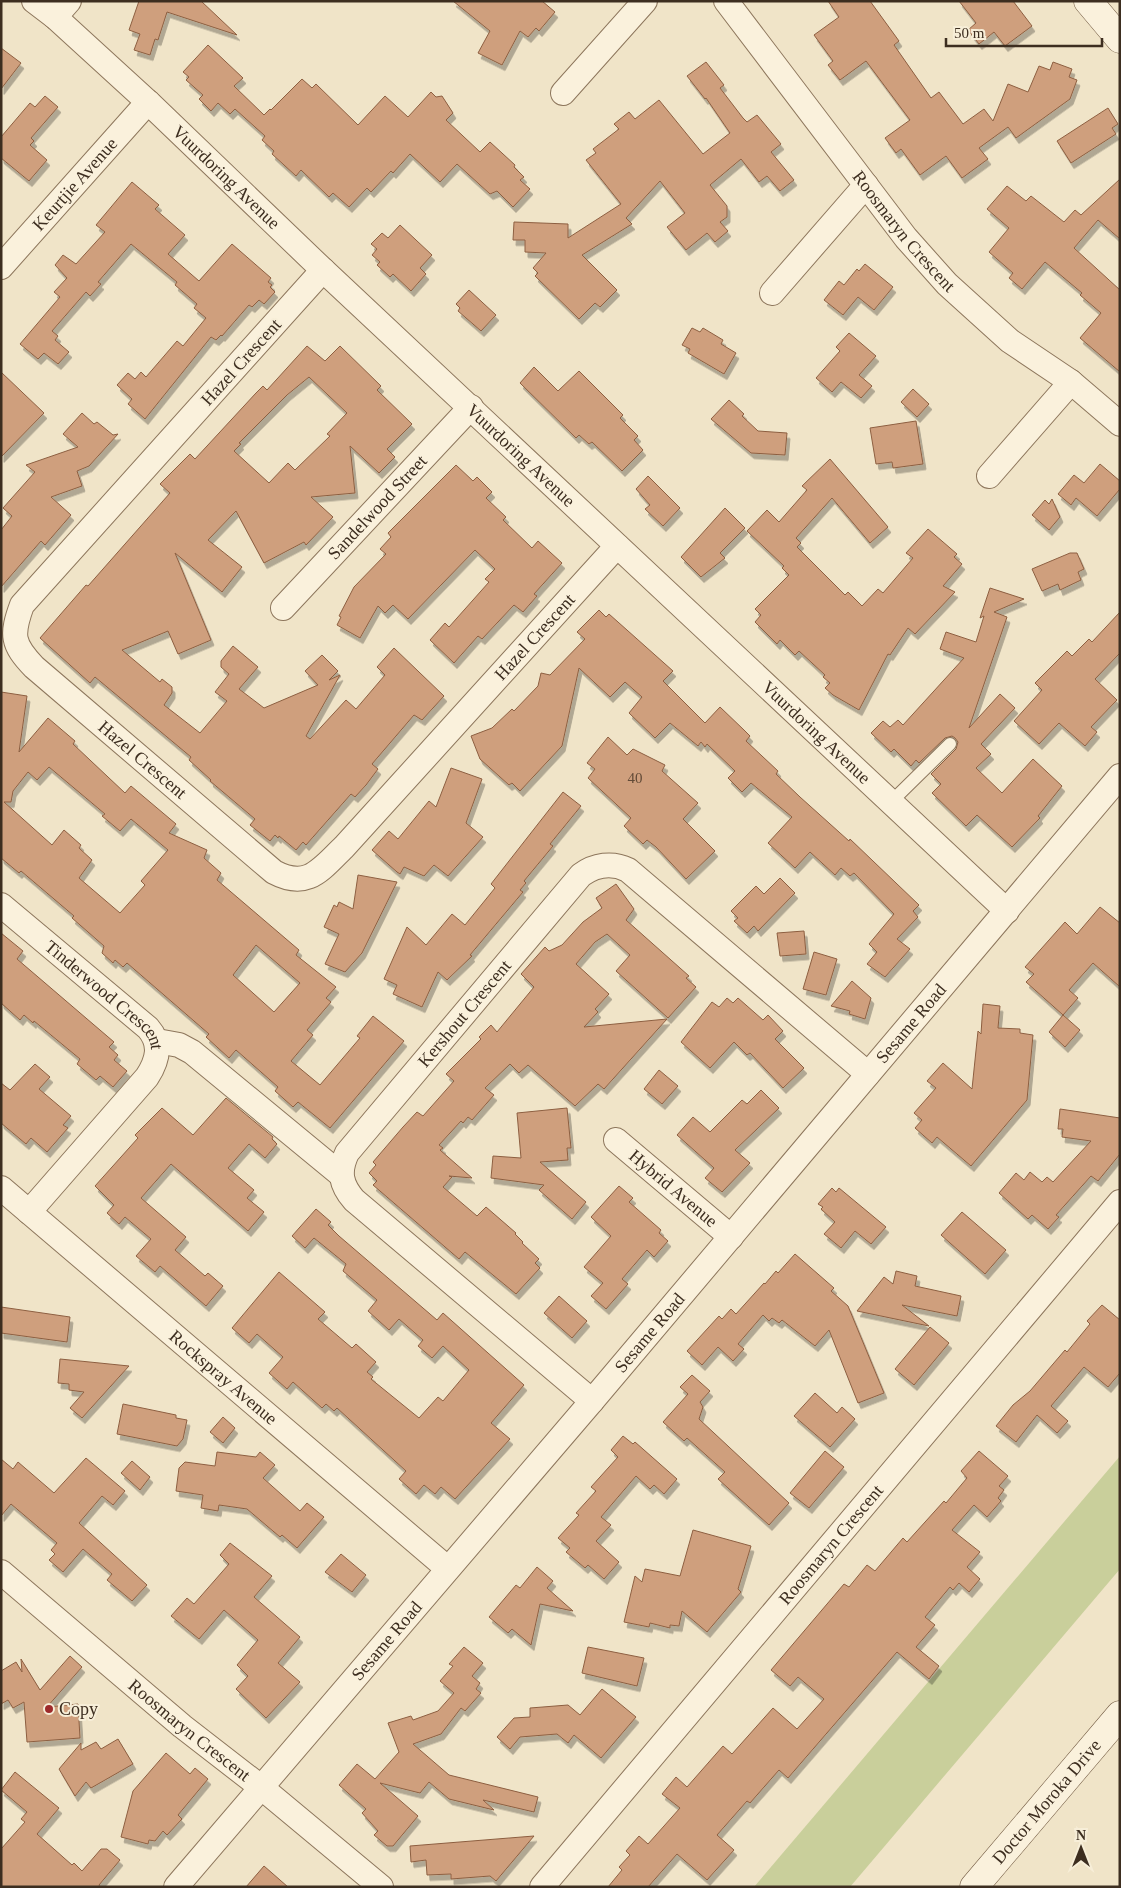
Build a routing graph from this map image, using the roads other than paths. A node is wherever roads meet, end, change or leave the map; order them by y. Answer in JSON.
{"nodes":[{"id":1,"x":34,"y":1,"type":"edge"},
{"id":2,"x":645,"y":1,"type":"edge"},
{"id":3,"x":726,"y":1,"type":"edge"},
{"id":4,"x":1088,"y":1,"type":"edge"},
{"id":5,"x":62,"y":9,"type":"edge"},
{"id":6,"x":1120,"y":39,"type":"edge"},
{"id":7,"x":563,"y":93,"type":"dead end"},
{"id":8,"x":148,"y":102,"type":"junction"},
{"id":9,"x":866,"y":185,"type":"junction"},
{"id":10,"x":1,"y":267,"type":"edge"},
{"id":11,"x":323,"y":270,"type":"junction"},
{"id":12,"x":772,"y":293,"type":"dead end"},
{"id":13,"x":1071,"y":382,"type":"junction"},
{"id":14,"x":470,"y":407,"type":"junction"},
{"id":15,"x":1120,"y":424,"type":"edge"},
{"id":16,"x":989,"y":476,"type":"dead end"},
{"id":17,"x":618,"y":546,"type":"junction"},
{"id":18,"x":283,"y":608,"type":"dead end"},
{"id":19,"x":950,"y":744,"type":"dead end"},
{"id":20,"x":1120,"y":776,"type":"edge"},
{"id":21,"x":890,"y":803,"type":"junction"},
{"id":22,"x":1,"y":905,"type":"edge"},
{"id":23,"x":1006,"y":912,"type":"junction"},
{"id":24,"x":157,"y":1041,"type":"junction"},
{"id":25,"x":868,"y":1074,"type":"junction"},
{"id":26,"x":616,"y":1140,"type":"dead end"},
{"id":27,"x":340,"y":1174,"type":"junction"},
{"id":28,"x":1,"y":1188,"type":"edge"},
{"id":29,"x":1120,"y":1202,"type":"edge"},
{"id":30,"x":29,"y":1212,"type":"junction"},
{"id":31,"x":730,"y":1237,"type":"junction"},
{"id":32,"x":592,"y":1401,"type":"junction"},
{"id":33,"x":447,"y":1568,"type":"junction"},
{"id":34,"x":1,"y":1572,"type":"edge"},
{"id":35,"x":1120,"y":1715,"type":"edge"},
{"id":36,"x":262,"y":1788,"type":"junction"},
{"id":37,"x":176,"y":1887,"type":"edge"},
{"id":38,"x":381,"y":1887,"type":"edge"},
{"id":39,"x":542,"y":1887,"type":"edge"},
{"id":40,"x":974,"y":1887,"type":"edge"}],
"edges":[{"from":1,"to":5,"type":"street","name":"Vuurdoring Avenue"},
{"from":2,"to":7,"type":"street"},
{"from":3,"to":9,"type":"street","name":"Roosmaryn Crescent"},
{"from":4,"to":6,"type":"main road"},
{"from":5,"to":8,"type":"street","name":"Vuurdoring Avenue"},
{"from":8,"to":10,"type":"street","name":"Keurtjie Avenue"},
{"from":8,"to":11,"type":"street","name":"Vuurdoring Avenue"},
{"from":9,"to":12,"type":"street"},
{"from":9,"to":13,"type":"street","name":"Roosmaryn Crescent"},
{"from":11,"to":14,"type":"street","name":"Vuurdoring Avenue"},
{"from":11,"to":17,"type":"street","name":"Hazel Crescent"},
{"from":13,"to":15,"type":"street","name":"Roosmaryn Crescent"},
{"from":13,"to":16,"type":"street"},
{"from":14,"to":17,"type":"street","name":"Vuurdoring Avenue"},
{"from":14,"to":18,"type":"street","name":"Sandelwood Street"},
{"from":17,"to":21,"type":"street","name":"Vuurdoring Avenue"},
{"from":19,"to":21,"type":"lane"},
{"from":20,"to":23,"type":"street","name":"Sesame Road"},
{"from":21,"to":23,"type":"street","name":"Vuurdoring Avenue"},
{"from":22,"to":24,"type":"street","name":"Tinderwood Crescent"},
{"from":23,"to":25,"type":"street","name":"Sesame Road"},
{"from":24,"to":27,"type":"street"},
{"from":24,"to":30,"type":"street","name":"Tinderwood Crescent"},
{"from":25,"to":27,"type":"street","name":"Kershout Crescent"},
{"from":25,"to":31,"type":"street","name":"Sesame Road"},
{"from":26,"to":31,"type":"street","name":"Hybrid Avenue"},
{"from":27,"to":32,"type":"street"},
{"from":28,"to":30,"type":"street","name":"Rockspray Avenue"},
{"from":29,"to":39,"type":"street","name":"Roosmaryn Crescent"},
{"from":30,"to":33,"type":"street","name":"Rockspray Avenue"},
{"from":31,"to":32,"type":"street","name":"Sesame Road"},
{"from":32,"to":33,"type":"street","name":"Sesame Road"},
{"from":33,"to":36,"type":"street","name":"Sesame Road"},
{"from":34,"to":36,"type":"street","name":"Roosmaryn Crescent"},
{"from":35,"to":40,"type":"main road","name":"Doctor Moroka Drive"},
{"from":36,"to":37,"type":"street","name":"Sesame Road"},
{"from":36,"to":38,"type":"street","name":"Roosmaryn Crescent"}]}
